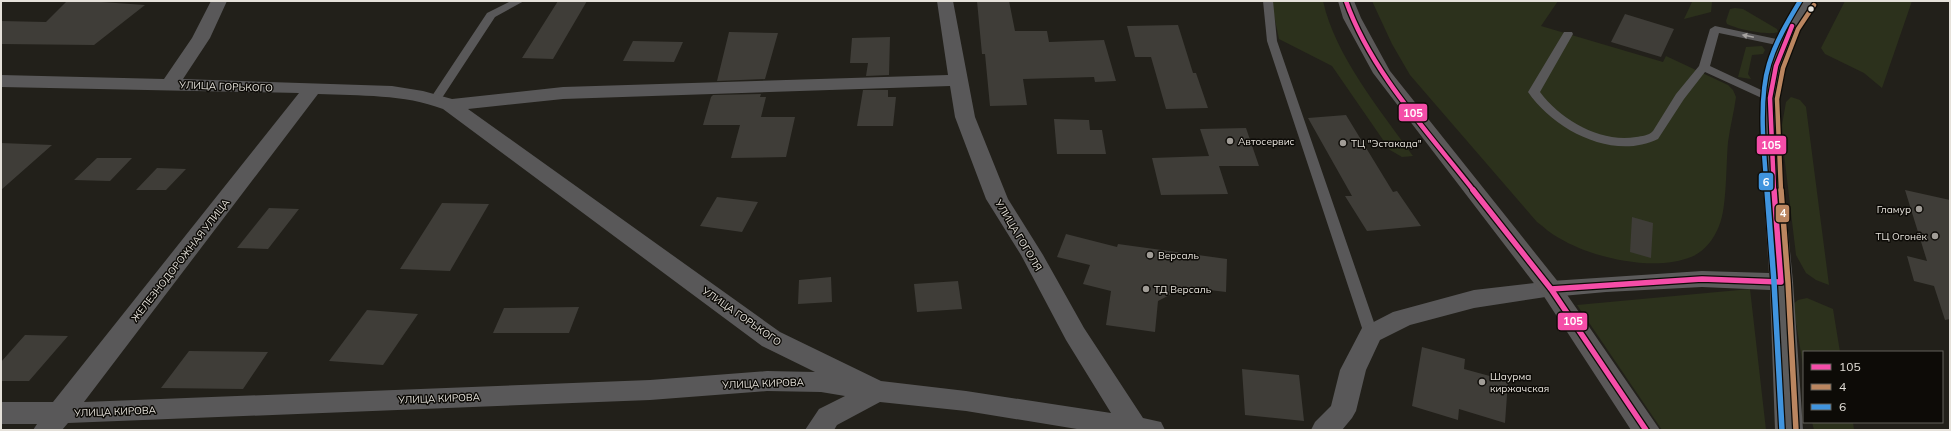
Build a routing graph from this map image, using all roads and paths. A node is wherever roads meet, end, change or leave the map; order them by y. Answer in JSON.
{"nodes":[{"id":1,"x":219,"y":1,"type":"edge"},
{"id":2,"x":519,"y":1,"type":"edge"},
{"id":3,"x":945,"y":1,"type":"edge"},
{"id":4,"x":1268,"y":1,"type":"edge"},
{"id":5,"x":1346,"y":1,"type":"edge"},
{"id":6,"x":1808,"y":1,"type":"edge"},
{"id":7,"x":1568,"y":34,"type":"dead end"},
{"id":8,"x":1786,"y":44,"type":"junction"},
{"id":9,"x":1704,"y":67,"type":"junction"},
{"id":10,"x":959,"y":80,"type":"junction"},
{"id":11,"x":1,"y":81,"type":"edge"},
{"id":12,"x":170,"y":84,"type":"junction"},
{"id":13,"x":313,"y":88,"type":"junction"},
{"id":14,"x":1770,"y":98,"type":"junction"},
{"id":15,"x":443,"y":102,"type":"junction"},
{"id":16,"x":1782,"y":282,"type":"junction"},
{"id":17,"x":1551,"y":289,"type":"junction"},
{"id":18,"x":1371,"y":334,"type":"junction"},
{"id":19,"x":876,"y":391,"type":"junction"},
{"id":20,"x":1,"y":413,"type":"edge"},
{"id":21,"x":54,"y":422,"type":"edge"},
{"id":22,"x":1143,"y":429,"type":"edge"},
{"id":23,"x":819,"y":430,"type":"edge"},
{"id":24,"x":1325,"y":430,"type":"edge"},
{"id":25,"x":1646,"y":430,"type":"edge"},
{"id":26,"x":1789,"y":430,"type":"edge"}],
"edges":[{"from":1,"to":12,"type":"street"},
{"from":2,"to":15,"type":"lane"},
{"from":3,"to":10,"type":"street","name":"УЛИЦА ГОГОЛЯ"},
{"from":4,"to":18,"type":"lane"},
{"from":5,"to":17,"type":"main road"},
{"from":6,"to":8,"type":"street"},
{"from":7,"to":9,"type":"lane"},
{"from":8,"to":9,"type":"lane","one_way":true},
{"from":8,"to":14,"type":"street"},
{"from":9,"to":14,"type":"lane"},
{"from":10,"to":15,"type":"street","name":"УЛИЦА ГОРЬКОГО"},
{"from":10,"to":22,"type":"street","name":"УЛИЦА ГОГОЛЯ"},
{"from":11,"to":12,"type":"street","name":"УЛИЦА ГОРЬКОГО"},
{"from":12,"to":13,"type":"street","name":"УЛИЦА ГОРЬКОГО"},
{"from":13,"to":15,"type":"street","name":"УЛИЦА ГОРЬКОГО"},
{"from":13,"to":21,"type":"street","name":"ЖЕЛЕЗНОДОРОЖНАЯ УЛИЦА"},
{"from":14,"to":16,"type":"street"},
{"from":15,"to":19,"type":"street","name":"УЛИЦА ГОРЬКОГО"},
{"from":16,"to":17,"type":"street"},
{"from":16,"to":26,"type":"street"},
{"from":17,"to":18,"type":"street"},
{"from":17,"to":25,"type":"main road"},
{"from":18,"to":24,"type":"street"},
{"from":19,"to":21,"type":"street","name":"УЛИЦА КИРОВА"},
{"from":19,"to":22,"type":"street","name":"УЛИЦА ГОРЬКОГО"},
{"from":19,"to":23,"type":"street"},
{"from":20,"to":21,"type":"street","name":"УЛИЦА КИРОВА"}]}
